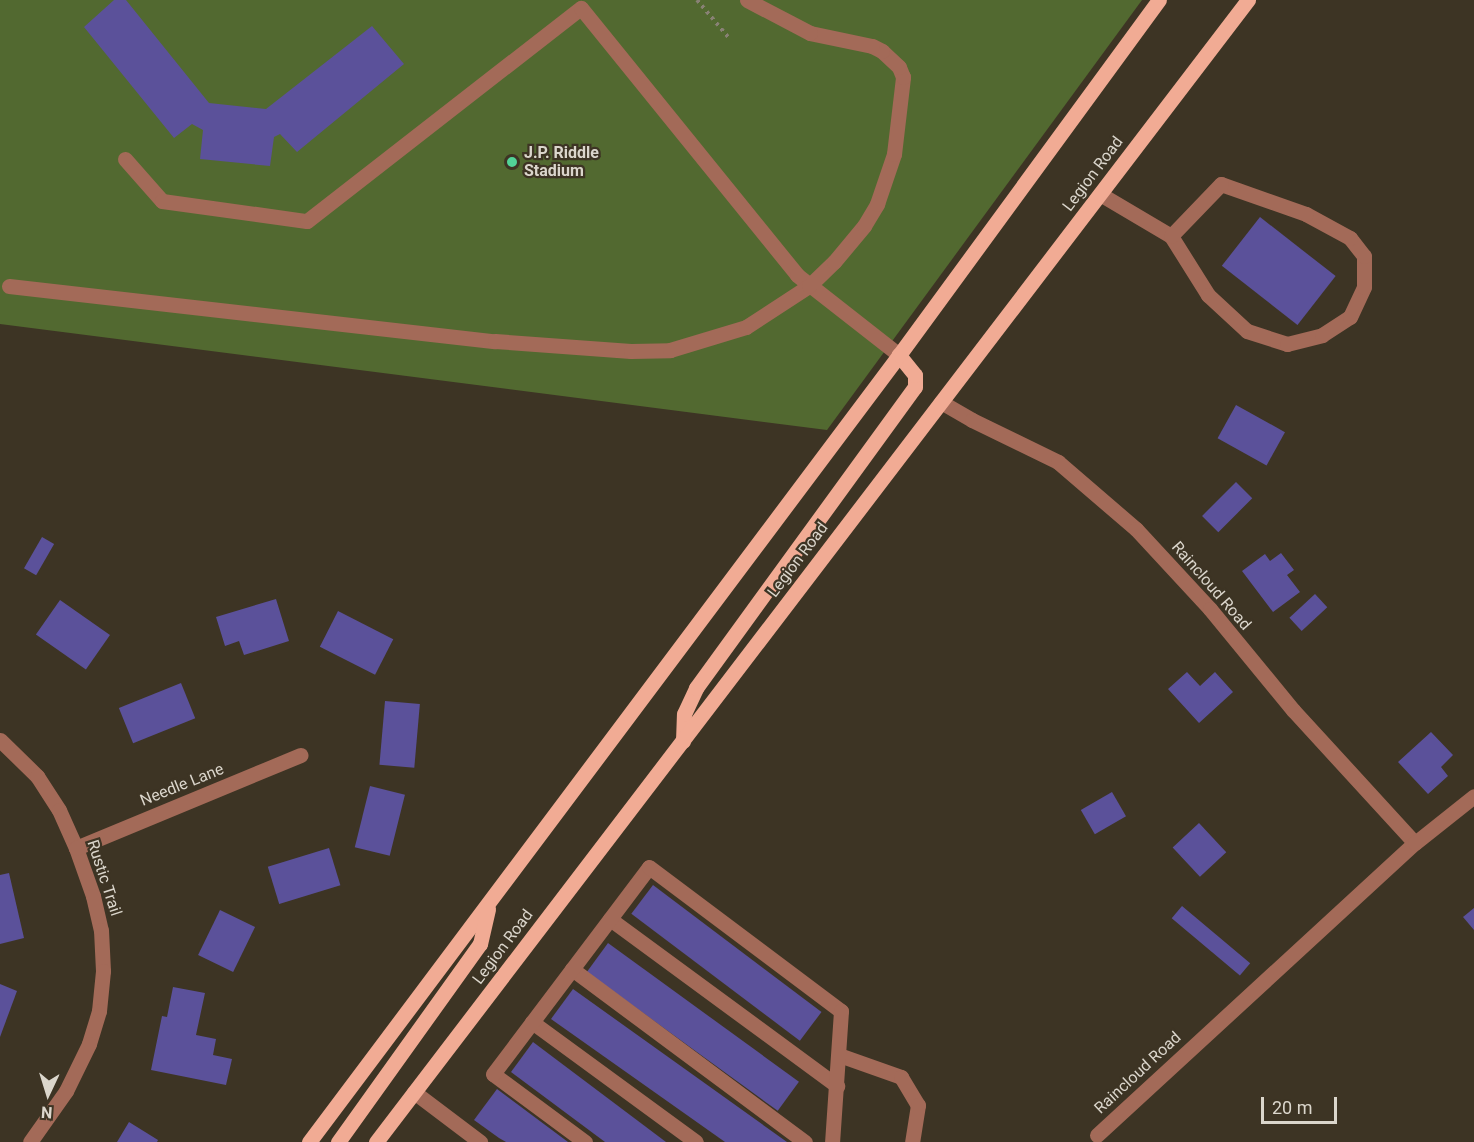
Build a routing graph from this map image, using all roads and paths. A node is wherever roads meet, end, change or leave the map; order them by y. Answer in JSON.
{"nodes":[{"id":1,"x":696,"y":0,"type":"edge"},
{"id":2,"x":747,"y":0,"type":"edge"},
{"id":3,"x":1159,"y":0,"type":"edge"},
{"id":4,"x":1248,"y":0,"type":"edge"},
{"id":5,"x":729,"y":38,"type":"dead end"},
{"id":6,"x":125,"y":159,"type":"dead end"},
{"id":7,"x":1100,"y":194,"type":"junction"},
{"id":8,"x":1171,"y":236,"type":"junction"},
{"id":9,"x":9,"y":286,"type":"dead end"},
{"id":10,"x":809,"y":286,"type":"junction"},
{"id":11,"x":899,"y":355,"type":"junction"},
{"id":12,"x":941,"y":402,"type":"junction"},
{"id":13,"x":0,"y":740,"type":"edge"},
{"id":14,"x":683,"y":741,"type":"junction"},
{"id":15,"x":301,"y":755,"type":"dead end"},
{"id":16,"x":1474,"y":796,"type":"edge"},
{"id":17,"x":1415,"y":843,"type":"junction"},
{"id":18,"x":76,"y":848,"type":"junction"},
{"id":19,"x":489,"y":903,"type":"junction"},
{"id":20,"x":610,"y":919,"type":"junction"},
{"id":21,"x":572,"y":969,"type":"junction"},
{"id":22,"x":532,"y":1022,"type":"junction"},
{"id":23,"x":838,"y":1055,"type":"junction"},
{"id":24,"x":837,"y":1086,"type":"junction"},
{"id":25,"x":414,"y":1092,"type":"junction"},
{"id":26,"x":1097,"y":1135,"type":"dead end"},
{"id":27,"x":30,"y":1142,"type":"edge"},
{"id":28,"x":309,"y":1142,"type":"edge"},
{"id":29,"x":338,"y":1142,"type":"edge"},
{"id":30,"x":376,"y":1142,"type":"edge"},
{"id":31,"x":480,"y":1142,"type":"edge"},
{"id":32,"x":585,"y":1142,"type":"edge"},
{"id":33,"x":696,"y":1142,"type":"edge"},
{"id":34,"x":805,"y":1142,"type":"edge"},
{"id":35,"x":832,"y":1142,"type":"edge"},
{"id":36,"x":912,"y":1142,"type":"edge"}],
"edges":[{"from":1,"to":5,"type":"path"},
{"from":2,"to":10,"type":"street"},
{"from":3,"to":11,"type":"main road"},
{"from":4,"to":7,"type":"main road","name":"Legion Road"},
{"from":6,"to":10,"type":"street"},
{"from":7,"to":8,"type":"street"},
{"from":7,"to":12,"type":"main road","name":"Legion Road"},
{"from":8,"to":8,"type":"street"},
{"from":9,"to":10,"type":"street"},
{"from":10,"to":11,"type":"street"},
{"from":11,"to":14,"type":"main road"},
{"from":11,"to":19,"type":"main road"},
{"from":12,"to":14,"type":"main road","name":"Legion Road"},
{"from":12,"to":17,"type":"street","name":"Raincloud Road"},
{"from":13,"to":18,"type":"street","name":"Rustic Trail"},
{"from":14,"to":25,"type":"main road","name":"Legion Road"},
{"from":15,"to":18,"type":"street","name":"Needle Lane"},
{"from":16,"to":17,"type":"street","name":"Raincloud Road"},
{"from":17,"to":26,"type":"street","name":"Raincloud Road"},
{"from":18,"to":27,"type":"street","name":"Rustic Trail"},
{"from":19,"to":28,"type":"main road"},
{"from":19,"to":29,"type":"main road"},
{"from":20,"to":21,"type":"street"},
{"from":20,"to":23,"type":"street"},
{"from":20,"to":24,"type":"street"},
{"from":21,"to":22,"type":"street"},
{"from":21,"to":34,"type":"street"},
{"from":22,"to":32,"type":"street"},
{"from":22,"to":33,"type":"street"},
{"from":23,"to":24,"type":"street"},
{"from":23,"to":36,"type":"street"},
{"from":24,"to":35,"type":"street"},
{"from":25,"to":30,"type":"main road","name":"Legion Road"},
{"from":25,"to":31,"type":"street"}]}
